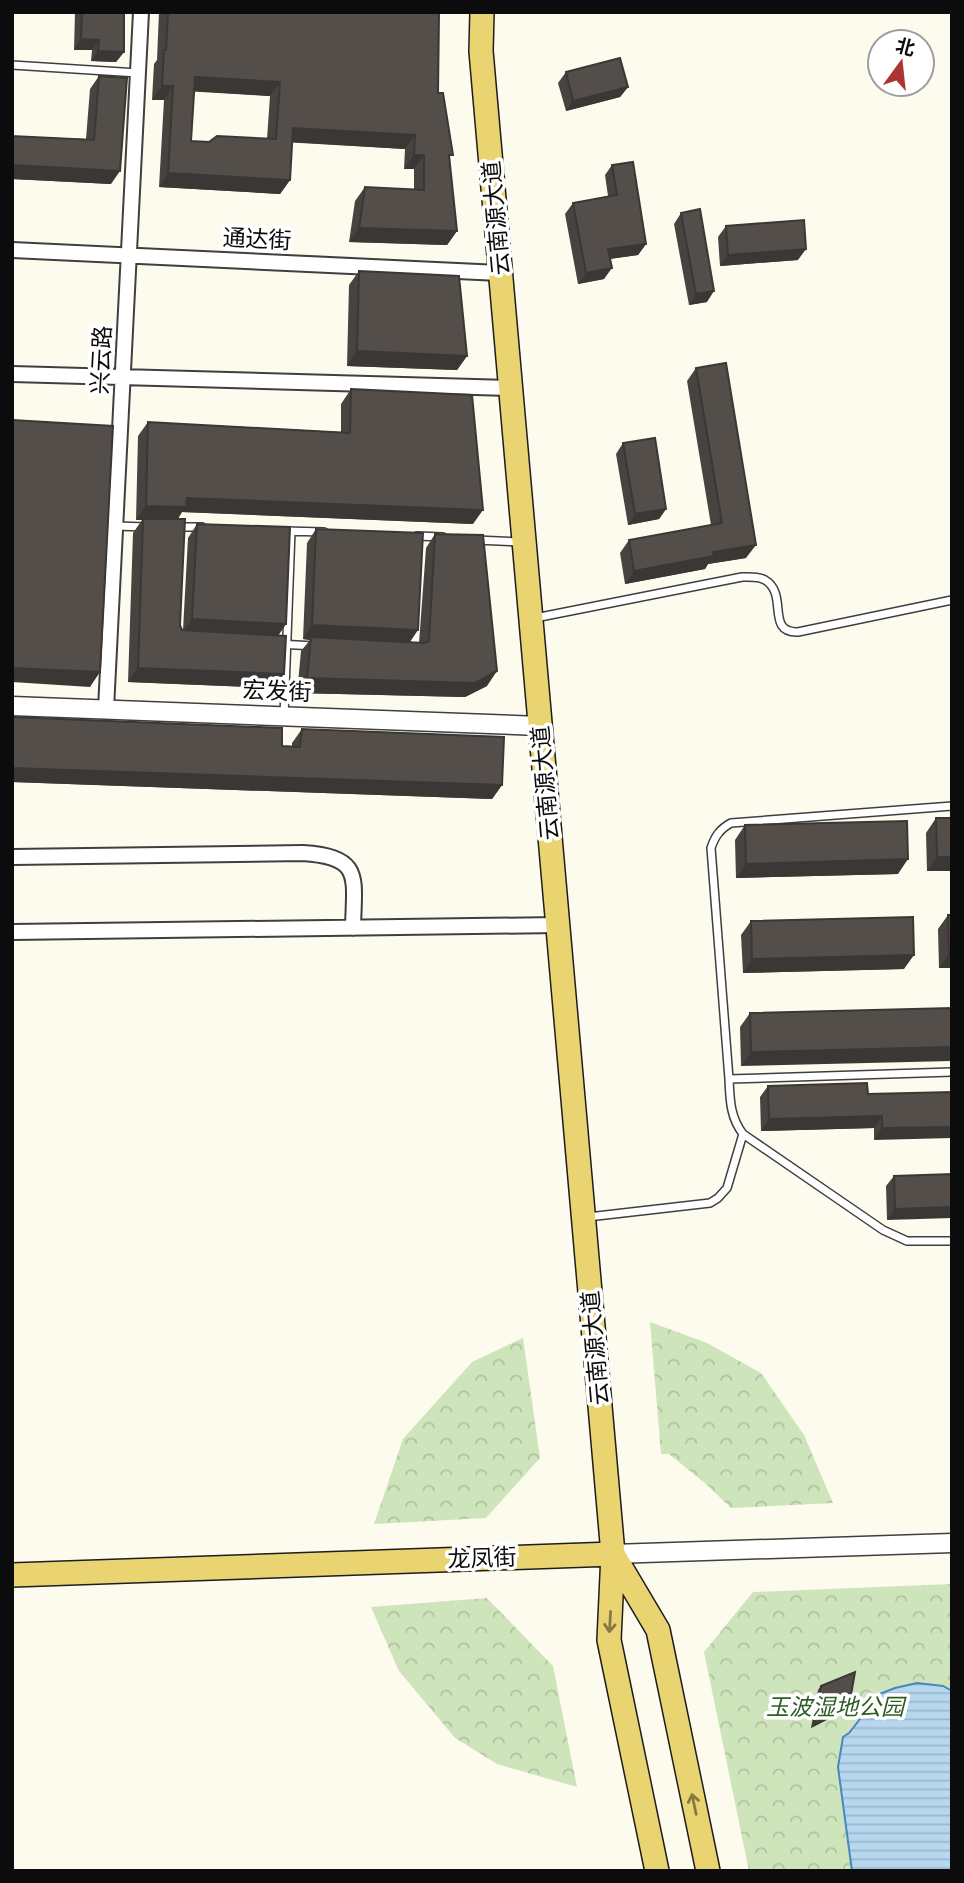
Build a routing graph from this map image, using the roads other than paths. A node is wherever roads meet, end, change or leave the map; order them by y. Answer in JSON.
{"nodes":[{"id":1,"x":141,"y":12,"type":"edge"},
{"id":2,"x":482,"y":12,"type":"edge"},
{"id":3,"x":12,"y":65,"type":"edge"},
{"id":4,"x":138,"y":73,"type":"junction"},
{"id":5,"x":12,"y":250,"type":"edge"},
{"id":6,"x":129,"y":256,"type":"junction"},
{"id":7,"x":500,"y":273,"type":"junction"},
{"id":8,"x":12,"y":374,"type":"edge"},
{"id":9,"x":123,"y":377,"type":"junction"},
{"id":10,"x":511,"y":388,"type":"junction"},
{"id":11,"x":115,"y":526,"type":"junction"},
{"id":12,"x":155,"y":527,"type":"edge"},
{"id":13,"x":168,"y":527,"type":"edge"},
{"id":14,"x":182,"y":527,"type":"junction"},
{"id":15,"x":209,"y":528,"type":"edge"},
{"id":16,"x":277,"y":530,"type":"edge"},
{"id":17,"x":291,"y":531,"type":"junction"},
{"id":18,"x":330,"y":532,"type":"edge"},
{"id":19,"x":407,"y":535,"type":"edge"},
{"id":20,"x":420,"y":536,"type":"junction"},
{"id":21,"x":457,"y":538,"type":"edge"},
{"id":22,"x":469,"y":539,"type":"edge"},
{"id":23,"x":181,"y":541,"type":"edge"},
{"id":24,"x":524,"y":542,"type":"junction"},
{"id":25,"x":419,"y":548,"type":"edge"},
{"id":26,"x":952,"y":600,"type":"edge"},
{"id":27,"x":531,"y":619,"type":"junction"},
{"id":28,"x":273,"y":643,"type":"edge"},
{"id":29,"x":287,"y":644,"type":"junction"},
{"id":30,"x":325,"y":646,"type":"edge"},
{"id":31,"x":12,"y":706,"type":"edge"},
{"id":32,"x":106,"y":709,"type":"junction"},
{"id":33,"x":284,"y":716,"type":"junction"},
{"id":34,"x":540,"y":726,"type":"junction"},
{"id":35,"x":952,"y":806,"type":"edge"},
{"id":36,"x":12,"y":857,"type":"edge"},
{"id":37,"x":558,"y":925,"type":"junction"},
{"id":38,"x":354,"y":928,"type":"junction"},
{"id":39,"x":12,"y":932,"type":"edge"},
{"id":40,"x":952,"y":1072,"type":"edge"},
{"id":41,"x":729,"y":1079,"type":"junction"},
{"id":42,"x":743,"y":1134,"type":"junction"},
{"id":43,"x":584,"y":1217,"type":"junction"},
{"id":44,"x":952,"y":1241,"type":"edge"},
{"id":45,"x":952,"y":1543,"type":"edge"},
{"id":46,"x":613,"y":1554,"type":"junction"},
{"id":47,"x":12,"y":1575,"type":"edge"},
{"id":48,"x":657,"y":1871,"type":"edge"},
{"id":49,"x":708,"y":1871,"type":"edge"}],
"edges":[{"from":1,"to":4,"type":"street","name":"兴云路"},
{"from":2,"to":7,"type":"main road","name":"云南源大道"},
{"from":3,"to":4,"type":"lane"},
{"from":4,"to":6,"type":"street","name":"兴云路"},
{"from":5,"to":6,"type":"street","name":"通达街"},
{"from":6,"to":7,"type":"street","name":"通达街"},
{"from":6,"to":9,"type":"street","name":"兴云路"},
{"from":7,"to":10,"type":"main road","name":"云南源大道"},
{"from":8,"to":9,"type":"street"},
{"from":9,"to":10,"type":"street"},
{"from":9,"to":11,"type":"street","name":"兴云路"},
{"from":10,"to":24,"type":"main road","name":"云南源大道"},
{"from":11,"to":12,"type":"lane"},
{"from":11,"to":32,"type":"street","name":"兴云路"},
{"from":13,"to":14,"type":"lane"},
{"from":14,"to":15,"type":"lane"},
{"from":14,"to":23,"type":"lane"},
{"from":16,"to":17,"type":"lane"},
{"from":17,"to":18,"type":"lane"},
{"from":17,"to":29,"type":"lane"},
{"from":19,"to":20,"type":"lane"},
{"from":20,"to":21,"type":"lane"},
{"from":20,"to":25,"type":"lane"},
{"from":22,"to":24,"type":"lane"},
{"from":24,"to":27,"type":"main road","name":"云南源大道"},
{"from":26,"to":27,"type":"lane"},
{"from":27,"to":34,"type":"main road","name":"云南源大道"},
{"from":28,"to":29,"type":"lane"},
{"from":29,"to":30,"type":"lane"},
{"from":29,"to":33,"type":"lane"},
{"from":31,"to":32,"type":"street","name":"宏发街"},
{"from":32,"to":33,"type":"street","name":"宏发街"},
{"from":33,"to":34,"type":"street","name":"宏发街"},
{"from":34,"to":37,"type":"main road","name":"云南源大道"},
{"from":35,"to":41,"type":"lane"},
{"from":36,"to":38,"type":"street"},
{"from":37,"to":38,"type":"street"},
{"from":37,"to":43,"type":"main road","name":"云南源大道"},
{"from":38,"to":39,"type":"street"},
{"from":40,"to":41,"type":"lane"},
{"from":41,"to":42,"type":"lane"},
{"from":42,"to":43,"type":"lane"},
{"from":42,"to":44,"type":"lane"},
{"from":43,"to":46,"type":"main road","name":"云南源大道"},
{"from":45,"to":46,"type":"street","name":"龙凤街"},
{"from":46,"to":47,"type":"main road","name":"龙凤街"},
{"from":46,"to":48,"type":"main road","name":"云南源大道","one_way":true},
{"from":49,"to":46,"type":"main road","name":"云南源大道","one_way":true}]}
